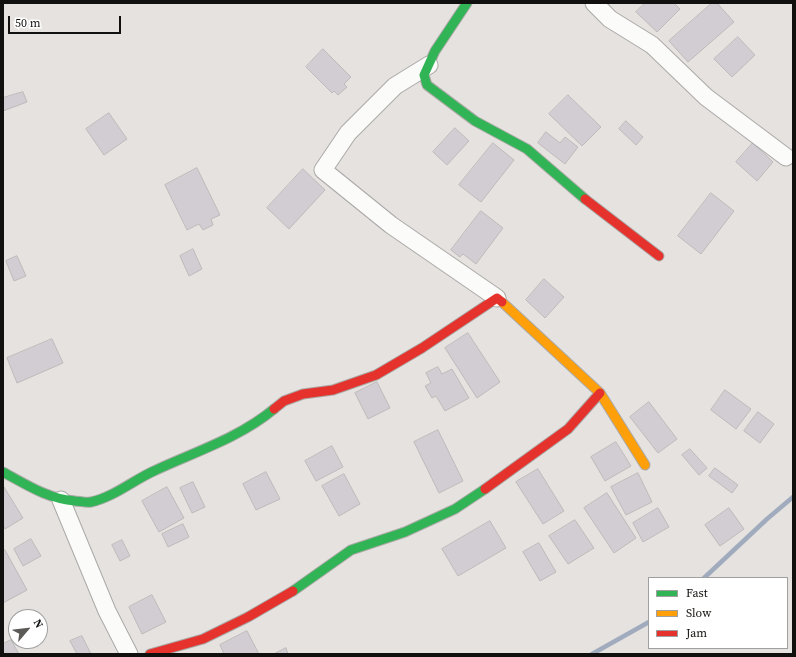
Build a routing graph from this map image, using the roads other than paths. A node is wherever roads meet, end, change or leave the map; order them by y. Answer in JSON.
{"nodes":[{"id":1,"x":467,"y":3,"type":"edge"},
{"id":2,"x":594,"y":3,"type":"edge"},
{"id":3,"x":429,"y":64,"type":"junction"},
{"id":4,"x":786,"y":157,"type":"dead end"},
{"id":5,"x":659,"y":256,"type":"dead end"},
{"id":6,"x":497,"y":298,"type":"junction"},
{"id":7,"x":600,"y":393,"type":"junction"},
{"id":8,"x":645,"y":465,"type":"dead end"},
{"id":9,"x":3,"y":472,"type":"edge"},
{"id":10,"x":61,"y":500,"type":"junction"},
{"id":11,"x":128,"y":654,"type":"edge"},
{"id":12,"x":150,"y":654,"type":"edge"}],
"edges":[{"from":1,"to":3,"type":"street"},
{"from":2,"to":4,"type":"street"},
{"from":3,"to":5,"type":"street"},
{"from":3,"to":6,"type":"street"},
{"from":6,"to":7,"type":"street"},
{"from":6,"to":10,"type":"street"},
{"from":7,"to":8,"type":"street"},
{"from":7,"to":12,"type":"street"},
{"from":9,"to":10,"type":"street"},
{"from":10,"to":11,"type":"street"}]}
